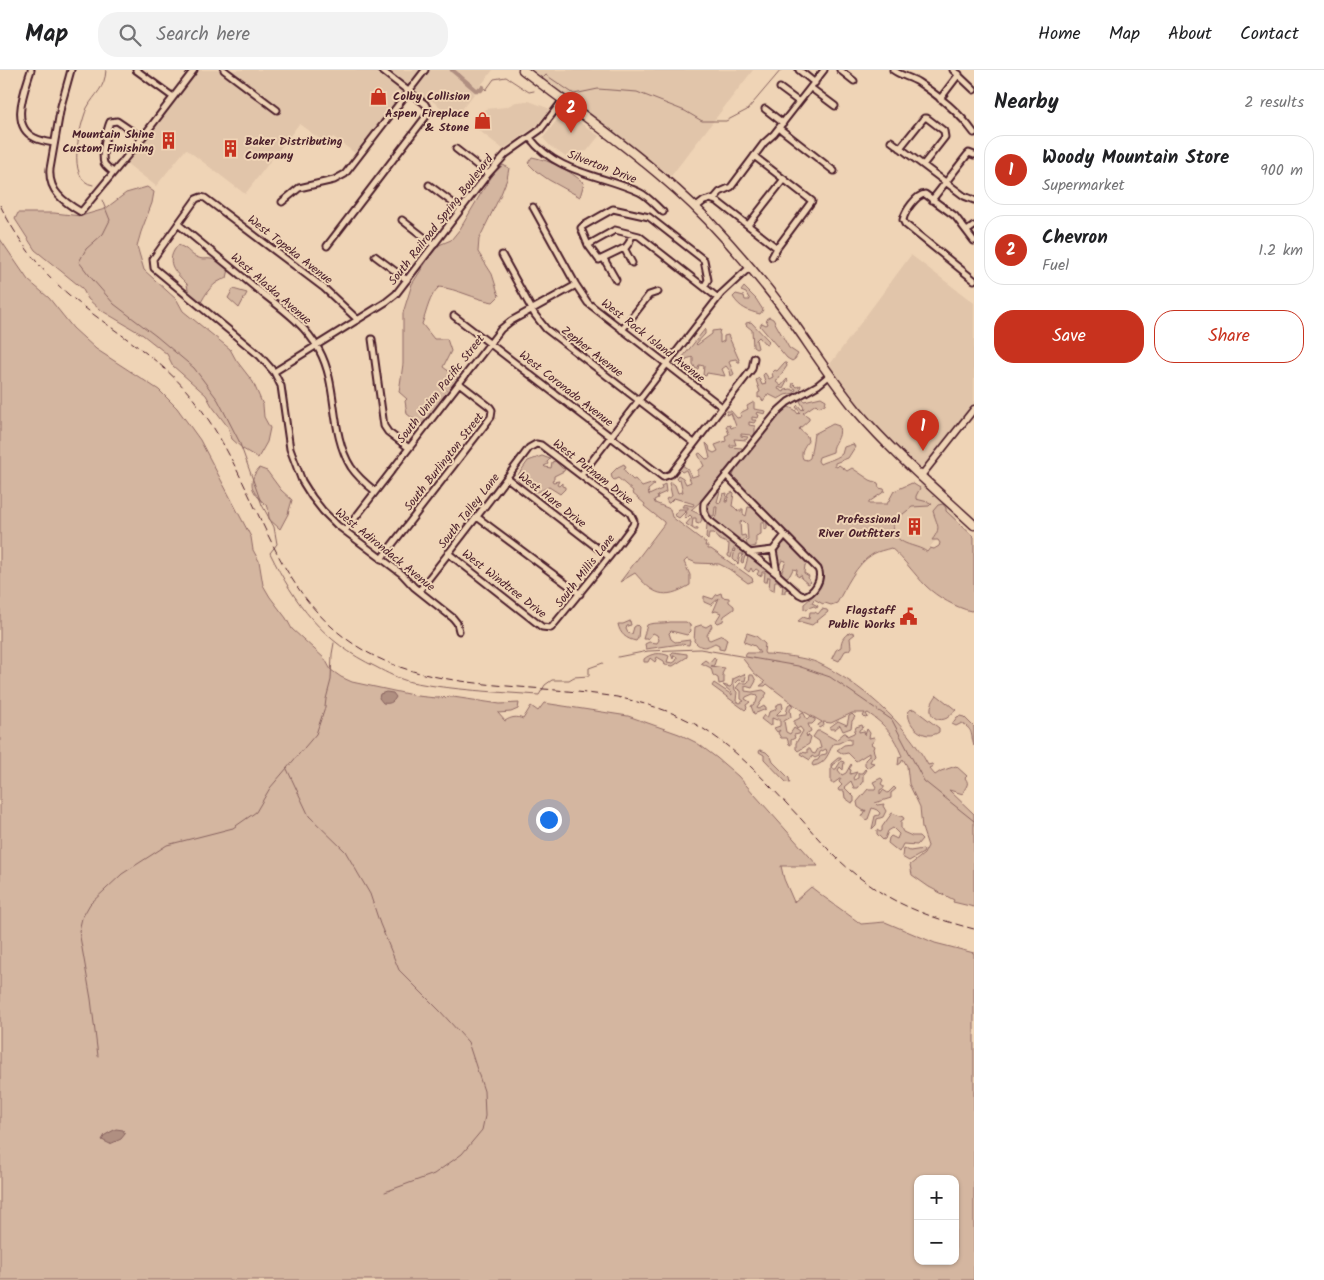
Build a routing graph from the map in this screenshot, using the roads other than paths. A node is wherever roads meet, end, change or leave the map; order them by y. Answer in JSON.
{"nodes":[{"id":1,"x":31,"y":70,"type":"edge"},
{"id":2,"x":71,"y":70,"type":"edge"},
{"id":3,"x":136,"y":70,"type":"edge"},
{"id":4,"x":194,"y":70,"type":"edge"},
{"id":5,"x":224,"y":70,"type":"edge"},
{"id":6,"x":381,"y":70,"type":"edge"},
{"id":7,"x":425,"y":70,"type":"edge"},
{"id":8,"x":523,"y":70,"type":"edge"},
{"id":9,"x":799,"y":70,"type":"edge"},
{"id":10,"x":824,"y":70,"type":"edge"},
{"id":11,"x":840,"y":70,"type":"edge"},
{"id":12,"x":893,"y":70,"type":"edge"},
{"id":13,"x":953,"y":70,"type":"edge"},
{"id":14,"x":959,"y":74,"type":"junction"},
{"id":15,"x":854,"y":81,"type":"dead end"},
{"id":16,"x":815,"y":82,"type":"junction"},
{"id":17,"x":780,"y":88,"type":"dead end"},
{"id":18,"x":811,"y":88,"type":"junction"},
{"id":19,"x":409,"y":90,"type":"junction"},
{"id":20,"x":974,"y":90,"type":"edge"},
{"id":21,"x":173,"y":97,"type":"junction"},
{"id":22,"x":940,"y":98,"type":"junction"},
{"id":23,"x":563,"y":100,"type":"junction"},
{"id":24,"x":799,"y":102,"type":"junction"},
{"id":25,"x":835,"y":106,"type":"dead end"},
{"id":26,"x":765,"y":109,"type":"dead end"},
{"id":27,"x":278,"y":110,"type":"dead end"},
{"id":28,"x":783,"y":123,"type":"junction"},
{"id":29,"x":778,"y":128,"type":"junction"},
{"id":30,"x":974,"y":133,"type":"edge"},
{"id":31,"x":142,"y":138,"type":"junction"},
{"id":32,"x":530,"y":138,"type":"junction"},
{"id":33,"x":891,"y":141,"type":"dead end"},
{"id":34,"x":54,"y":143,"type":"junction"},
{"id":35,"x":900,"y":148,"type":"junction"},
{"id":36,"x":456,"y":149,"type":"dead end"},
{"id":37,"x":974,"y":155,"type":"edge"},
{"id":38,"x":754,"y":156,"type":"junction"},
{"id":39,"x":923,"y":165,"type":"junction"},
{"id":40,"x":834,"y":171,"type":"dead end"},
{"id":41,"x":113,"y":172,"type":"junction"},
{"id":42,"x":488,"y":174,"type":"junction"},
{"id":43,"x":784,"y":179,"type":"junction"},
{"id":44,"x":946,"y":182,"type":"junction"},
{"id":45,"x":429,"y":184,"type":"dead end"},
{"id":46,"x":974,"y":199,"type":"edge"},
{"id":47,"x":713,"y":200,"type":"junction"},
{"id":48,"x":932,"y":200,"type":"junction"},
{"id":49,"x":282,"y":202,"type":"dead end"},
{"id":50,"x":657,"y":207,"type":"junction"},
{"id":51,"x":534,"y":208,"type":"dead end"},
{"id":52,"x":696,"y":208,"type":"junction"},
{"id":53,"x":461,"y":209,"type":"junction"},
{"id":54,"x":663,"y":212,"type":"dead end"},
{"id":55,"x":649,"y":217,"type":"junction"},
{"id":56,"x":402,"y":220,"type":"dead end"},
{"id":57,"x":178,"y":224,"type":"junction"},
{"id":58,"x":748,"y":225,"type":"junction"},
{"id":59,"x":974,"y":226,"type":"edge"},
{"id":60,"x":967,"y":231,"type":"junction"},
{"id":61,"x":632,"y":235,"type":"junction"},
{"id":62,"x":974,"y":241,"type":"edge"},
{"id":63,"x":588,"y":244,"type":"junction"},
{"id":64,"x":434,"y":245,"type":"junction"},
{"id":65,"x":327,"y":246,"type":"dead end"},
{"id":66,"x":624,"y":248,"type":"junction"},
{"id":67,"x":777,"y":248,"type":"junction"},
{"id":68,"x":502,"y":255,"type":"dead end"},
{"id":69,"x":375,"y":256,"type":"dead end"},
{"id":70,"x":772,"y":257,"type":"dead end"},
{"id":71,"x":604,"y":259,"type":"junction"},
{"id":72,"x":632,"y":263,"type":"dead end"},
{"id":73,"x":750,"y":267,"type":"junction"},
{"id":74,"x":407,"y":280,"type":"junction"},
{"id":75,"x":616,"y":280,"type":"dead end"},
{"id":76,"x":974,"y":280,"type":"edge"},
{"id":77,"x":576,"y":285,"type":"junction"},
{"id":78,"x":704,"y":287,"type":"junction"},
{"id":79,"x":658,"y":292,"type":"dead end"},
{"id":80,"x":718,"y":298,"type":"junction"},
{"id":81,"x":532,"y":308,"type":"junction"},
{"id":82,"x":454,"y":316,"type":"dead end"},
{"id":83,"x":358,"y":320,"type":"junction"},
{"id":84,"x":622,"y":330,"type":"junction"},
{"id":85,"x":372,"y":339,"type":"dead end"},
{"id":86,"x":490,"y":343,"type":"junction"},
{"id":87,"x":316,"y":346,"type":"junction"},
{"id":88,"x":754,"y":358,"type":"dead end"},
{"id":89,"x":667,"y":365,"type":"junction"},
{"id":90,"x":274,"y":372,"type":"junction"},
{"id":91,"x":830,"y":375,"type":"junction"},
{"id":92,"x":459,"y":383,"type":"junction"},
{"id":93,"x":638,"y":401,"type":"junction"},
{"id":94,"x":722,"y":407,"type":"junction"},
{"id":95,"x":974,"y":409,"type":"edge"},
{"id":96,"x":611,"y":437,"type":"junction"},
{"id":97,"x":536,"y":444,"type":"joint"},
{"id":98,"x":694,"y":444,"type":"junction"},
{"id":99,"x":409,"y":448,"type":"junction"},
{"id":100,"x":726,"y":475,"type":"junction"},
{"id":101,"x":581,"y":476,"type":"junction"},
{"id":102,"x":921,"y":476,"type":"junction"},
{"id":103,"x":507,"y":478,"type":"junction"},
{"id":104,"x":375,"y":491,"type":"junction"},
{"id":105,"x":477,"y":517,"type":"junction"},
{"id":106,"x":634,"y":520,"type":"joint"},
{"id":107,"x":974,"y":525,"type":"edge"},
{"id":108,"x":345,"y":531,"type":"junction"},
{"id":109,"x":785,"y":535,"type":"junction"},
{"id":110,"x":773,"y":550,"type":"junction"},
{"id":111,"x":448,"y":553,"type":"junction"},
{"id":112,"x":749,"y":553,"type":"junction"},
{"id":113,"x":609,"y":557,"type":"junction"},
{"id":114,"x":381,"y":559,"type":"junction"},
{"id":115,"x":778,"y":574,"type":"junction"},
{"id":116,"x":419,"y":591,"type":"junction"},
{"id":117,"x":580,"y":594,"type":"junction"},
{"id":118,"x":547,"y":629,"type":"joint"},
{"id":119,"x":459,"y":631,"type":"dead end"}],
"edges":[{"from":1,"to":34,"type":"street"},
{"from":2,"to":34,"type":"street"},
{"from":3,"to":21,"type":"street"},
{"from":4,"to":21,"type":"street"},
{"from":5,"to":27,"type":"street"},
{"from":6,"to":19,"type":"street"},
{"from":7,"to":19,"type":"street"},
{"from":8,"to":23,"type":"main road"},
{"from":9,"to":16,"type":"street"},
{"from":10,"to":16,"type":"street"},
{"from":11,"to":15,"type":"street"},
{"from":12,"to":22,"type":"street"},
{"from":13,"to":14,"type":"street"},
{"from":14,"to":20,"type":"street"},
{"from":14,"to":22,"type":"street"},
{"from":16,"to":18,"type":"street"},
{"from":17,"to":24,"type":"street"},
{"from":18,"to":24,"type":"street"},
{"from":18,"to":25,"type":"street"},
{"from":19,"to":49,"type":"street"},
{"from":19,"to":65,"type":"street"},
{"from":21,"to":31,"type":"street"},
{"from":22,"to":30,"type":"street"},
{"from":23,"to":32,"type":"street","name":"South Railroad Spring Boulevard"},
{"from":23,"to":52,"type":"main road"},
{"from":24,"to":28,"type":"street"},
{"from":26,"to":28,"type":"street"},
{"from":28,"to":29,"type":"street"},
{"from":29,"to":38,"type":"street"},
{"from":29,"to":40,"type":"street"},
{"from":31,"to":41,"type":"street"},
{"from":31,"to":41,"type":"street"},
{"from":32,"to":42,"type":"street","name":"South Railroad Spring Boulevard"},
{"from":32,"to":50,"type":"street","name":"Silverton Drive"},
{"from":33,"to":35,"type":"street"},
{"from":34,"to":41,"type":"street"},
{"from":35,"to":39,"type":"street"},
{"from":35,"to":39,"type":"street"},
{"from":36,"to":42,"type":"street"},
{"from":37,"to":44,"type":"street"},
{"from":38,"to":43,"type":"street"},
{"from":38,"to":47,"type":"street"},
{"from":39,"to":44,"type":"street"},
{"from":42,"to":53,"type":"street","name":"South Railroad Spring Boulevard"},
{"from":43,"to":58,"type":"street"},
{"from":43,"to":67,"type":"street"},
{"from":44,"to":46,"type":"street"},
{"from":44,"to":48,"type":"street"},
{"from":45,"to":53,"type":"street"},
{"from":47,"to":52,"type":"street"},
{"from":47,"to":58,"type":"street"},
{"from":48,"to":60,"type":"street"},
{"from":48,"to":76,"type":"street"},
{"from":50,"to":54,"type":"street","name":"Silverton Drive"},
{"from":50,"to":55,"type":"street"},
{"from":51,"to":77,"type":"street","name":"West Rock Island Avenue"},
{"from":52,"to":73,"type":"main road"},
{"from":53,"to":64,"type":"street","name":"South Railroad Spring Boulevard"},
{"from":55,"to":63,"type":"street"},
{"from":55,"to":78,"type":"street"},
{"from":56,"to":64,"type":"street"},
{"from":57,"to":83,"type":"street","name":"West Topeka Avenue"},
{"from":57,"to":87,"type":"street","name":"West Alaska Avenue"},
{"from":57,"to":90,"type":"street","name":"West Adirondack Avenue"},
{"from":58,"to":67,"type":"street"},
{"from":59,"to":60,"type":"street"},
{"from":60,"to":62,"type":"street"},
{"from":61,"to":63,"type":"street"},
{"from":61,"to":66,"type":"street"},
{"from":61,"to":78,"type":"street"},
{"from":63,"to":71,"type":"street"},
{"from":64,"to":74,"type":"street","name":"South Railroad Spring Boulevard"},
{"from":66,"to":71,"type":"street"},
{"from":66,"to":72,"type":"street"},
{"from":67,"to":70,"type":"street"},
{"from":68,"to":81,"type":"street","name":"Zepher Avenue"},
{"from":69,"to":74,"type":"street"},
{"from":71,"to":75,"type":"street"},
{"from":73,"to":80,"type":"street"},
{"from":73,"to":91,"type":"main road"},
{"from":74,"to":83,"type":"street","name":"South Railroad Spring Boulevard"},
{"from":77,"to":81,"type":"street","name":"South Union Pacific Street"},
{"from":77,"to":84,"type":"street","name":"West Rock Island Avenue"},
{"from":78,"to":80,"type":"street"},
{"from":79,"to":84,"type":"street"},
{"from":80,"to":89,"type":"street"},
{"from":81,"to":86,"type":"street","name":"South Union Pacific Street"},
{"from":81,"to":93,"type":"street","name":"Zepher Avenue"},
{"from":82,"to":86,"type":"street","name":"West Coronado Avenue"},
{"from":83,"to":87,"type":"street","name":"South Railroad Spring Boulevard"},
{"from":84,"to":89,"type":"street","name":"West Rock Island Avenue"},
{"from":85,"to":99,"type":"street"},
{"from":86,"to":92,"type":"street","name":"South Union Pacific Street"},
{"from":86,"to":96,"type":"street","name":"West Coronado Avenue"},
{"from":87,"to":90,"type":"street","name":"South Railroad Spring Boulevard"},
{"from":87,"to":104,"type":"street","name":"West Alaska Avenue"},
{"from":88,"to":94,"type":"street"},
{"from":89,"to":93,"type":"street"},
{"from":89,"to":94,"type":"street","name":"West Rock Island Avenue"},
{"from":90,"to":108,"type":"street","name":"West Adirondack Avenue"},
{"from":91,"to":100,"type":"street"},
{"from":91,"to":102,"type":"main road"},
{"from":92,"to":99,"type":"street","name":"South Union Pacific Street"},
{"from":92,"to":114,"type":"street","name":"South Burlington Street"},
{"from":93,"to":96,"type":"street"},
{"from":93,"to":98,"type":"street","name":"Zepher Avenue"},
{"from":94,"to":98,"type":"street"},
{"from":95,"to":102,"type":"street"},
{"from":96,"to":98,"type":"street","name":"West Coronado Avenue"},
{"from":96,"to":101,"type":"street"},
{"from":97,"to":101,"type":"street","name":"West Putnam Drive"},
{"from":97,"to":103,"type":"street","name":"South Talley Lane"},
{"from":99,"to":104,"type":"street","name":"South Union Pacific Street"},
{"from":100,"to":109,"type":"street"},
{"from":100,"to":112,"type":"street"},
{"from":101,"to":106,"type":"street","name":"West Putnam Drive"},
{"from":102,"to":107,"type":"main road"},
{"from":103,"to":105,"type":"street","name":"South Talley Lane"},
{"from":103,"to":113,"type":"street","name":"West Hare Drive"},
{"from":104,"to":108,"type":"street","name":"South Union Pacific Street"},
{"from":105,"to":111,"type":"street","name":"South Talley Lane"},
{"from":105,"to":117,"type":"street"},
{"from":106,"to":113,"type":"street","name":"South Millis Lane"},
{"from":108,"to":114,"type":"street","name":"West Adirondack Avenue"},
{"from":109,"to":110,"type":"street"},
{"from":109,"to":115,"type":"street"},
{"from":110,"to":112,"type":"street"},
{"from":110,"to":115,"type":"street"},
{"from":111,"to":116,"type":"street","name":"South Talley Lane"},
{"from":111,"to":118,"type":"street","name":"West Windtree Drive"},
{"from":112,"to":115,"type":"street"},
{"from":113,"to":117,"type":"street","name":"South Millis Lane"},
{"from":114,"to":116,"type":"street","name":"West Adirondack Avenue"},
{"from":116,"to":119,"type":"street","name":"West Adirondack Avenue"},
{"from":117,"to":118,"type":"street","name":"South Millis Lane"}]}
